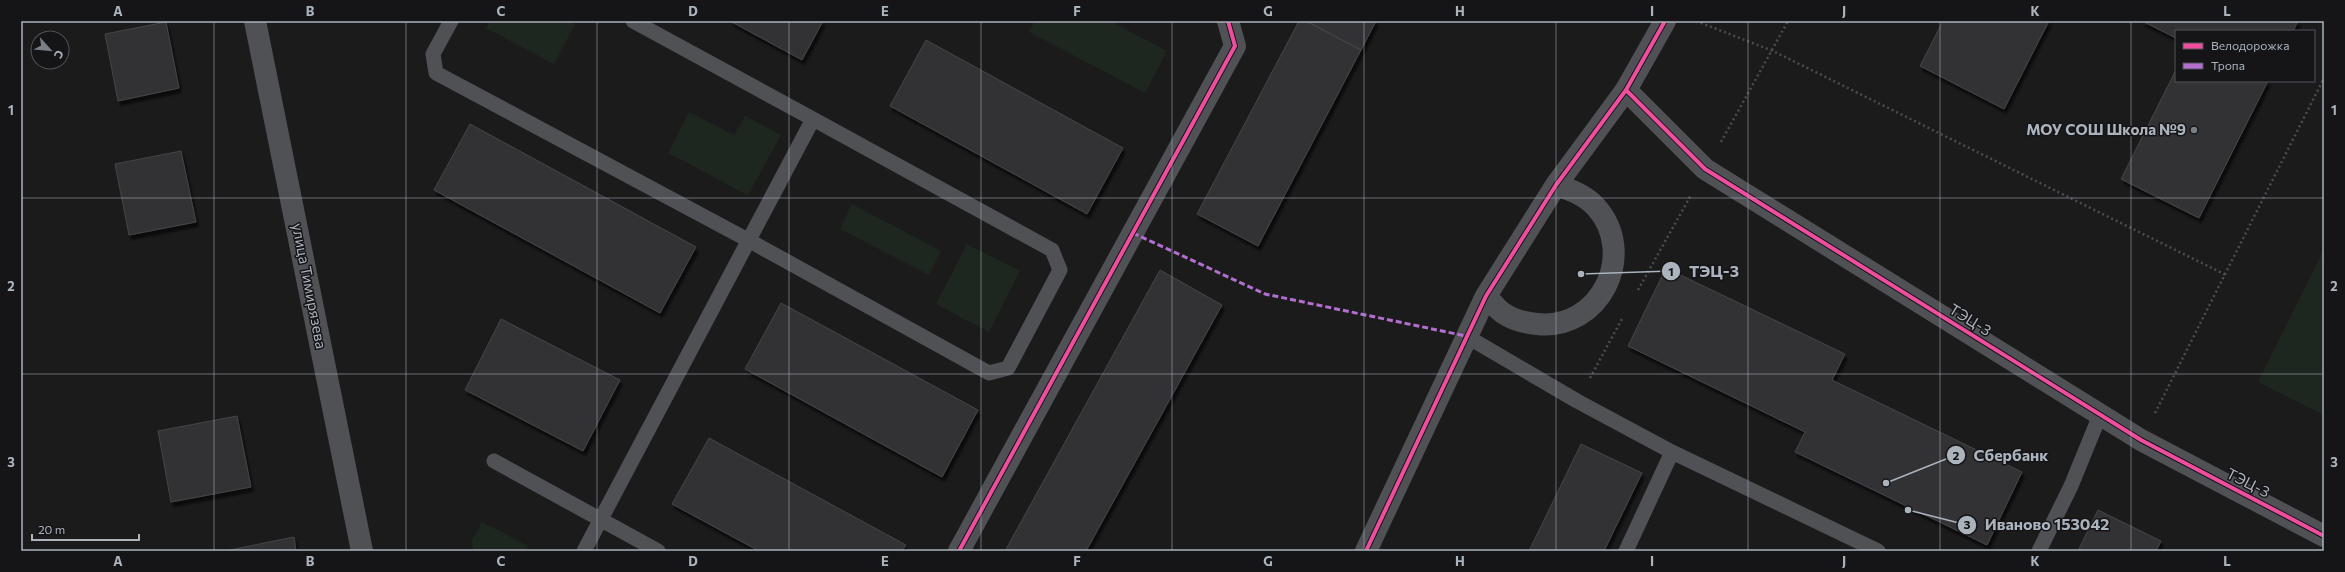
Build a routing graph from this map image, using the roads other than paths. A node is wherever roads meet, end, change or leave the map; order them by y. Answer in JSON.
{"nodes":[{"id":1,"x":256,"y":21,"type":"edge"},
{"id":2,"x":451,"y":21,"type":"edge"},
{"id":3,"x":633,"y":21,"type":"edge"},
{"id":4,"x":1228,"y":21,"type":"edge"},
{"id":5,"x":1665,"y":21,"type":"edge"},
{"id":6,"x":1626,"y":90,"type":"junction"},
{"id":7,"x":813,"y":119,"type":"junction"},
{"id":8,"x":1556,"y":185,"type":"junction"},
{"id":9,"x":748,"y":240,"type":"junction"},
{"id":10,"x":1486,"y":296,"type":"junction"},
{"id":11,"x":1466,"y":336,"type":"junction"},
{"id":12,"x":2100,"y":415,"type":"junction"},
{"id":13,"x":1672,"y":452,"type":"junction"},
{"id":14,"x":494,"y":461,"type":"dead end"},
{"id":15,"x":600,"y":520,"type":"junction"},
{"id":16,"x":2324,"y":536,"type":"edge"},
{"id":17,"x":362,"y":551,"type":"edge"},
{"id":18,"x":584,"y":551,"type":"edge"},
{"id":19,"x":658,"y":551,"type":"edge"},
{"id":20,"x":959,"y":551,"type":"edge"},
{"id":21,"x":1366,"y":551,"type":"edge"},
{"id":22,"x":1626,"y":551,"type":"edge"},
{"id":23,"x":1878,"y":551,"type":"edge"},
{"id":24,"x":2039,"y":551,"type":"edge"}],
"edges":[{"from":1,"to":17,"type":"street","name":"улица Тимирязева"},
{"from":2,"to":9,"type":"lane"},
{"from":3,"to":7,"type":"lane"},
{"from":4,"to":20,"type":"street"},
{"from":5,"to":6,"type":"street"},
{"from":6,"to":8,"type":"street"},
{"from":6,"to":12,"type":"street","name":"ТЭЦ-3"},
{"from":7,"to":9,"type":"lane"},
{"from":7,"to":9,"type":"lane"},
{"from":8,"to":10,"type":"street"},
{"from":8,"to":10,"type":"street"},
{"from":9,"to":15,"type":"lane"},
{"from":10,"to":11,"type":"street"},
{"from":11,"to":13,"type":"lane"},
{"from":11,"to":21,"type":"street"},
{"from":12,"to":16,"type":"street","name":"ТЭЦ-3"},
{"from":12,"to":24,"type":"lane"},
{"from":13,"to":22,"type":"lane"},
{"from":13,"to":23,"type":"lane"},
{"from":14,"to":15,"type":"lane"},
{"from":15,"to":18,"type":"lane"},
{"from":15,"to":19,"type":"lane"}]}
